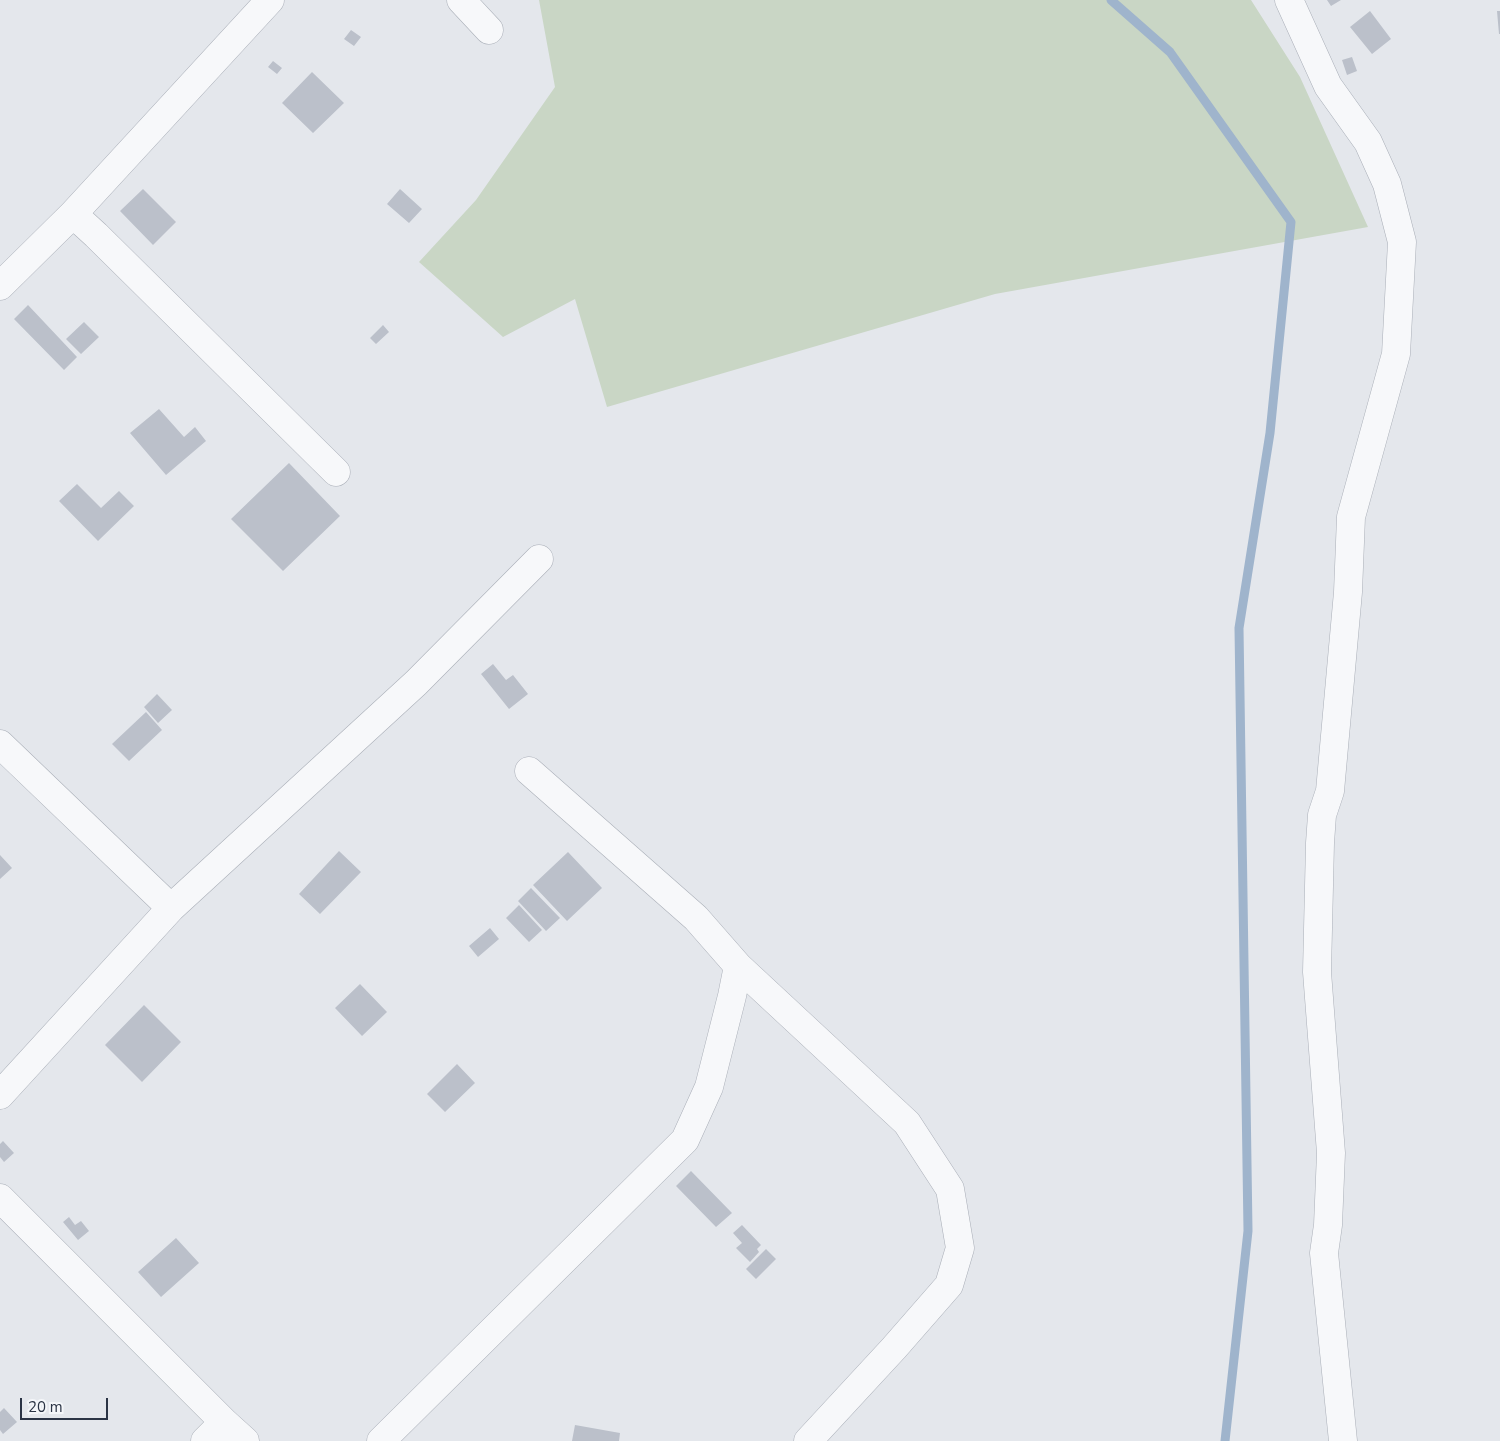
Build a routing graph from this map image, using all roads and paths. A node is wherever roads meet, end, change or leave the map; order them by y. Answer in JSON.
{"nodes":[{"id":1,"x":270,"y":0,"type":"edge"},
{"id":2,"x":461,"y":0,"type":"edge"},
{"id":3,"x":1289,"y":0,"type":"edge"},
{"id":4,"x":489,"y":30,"type":"dead end"},
{"id":5,"x":73,"y":214,"type":"junction"},
{"id":6,"x":0,"y":286,"type":"edge"},
{"id":7,"x":336,"y":472,"type":"dead end"},
{"id":8,"x":540,"y":559,"type":"dead end"},
{"id":9,"x":0,"y":744,"type":"edge"},
{"id":10,"x":529,"y":771,"type":"dead end"},
{"id":11,"x":171,"y":908,"type":"junction"},
{"id":12,"x":738,"y":966,"type":"junction"},
{"id":13,"x":0,"y":1095,"type":"edge"},
{"id":14,"x":0,"y":1198,"type":"edge"},
{"id":15,"x":224,"y":1422,"type":"junction"},
{"id":16,"x":205,"y":1441,"type":"edge"},
{"id":17,"x":245,"y":1441,"type":"edge"},
{"id":18,"x":381,"y":1441,"type":"edge"},
{"id":19,"x":808,"y":1441,"type":"edge"},
{"id":20,"x":1344,"y":1441,"type":"edge"}],
"edges":[{"from":1,"to":5,"type":"street"},
{"from":2,"to":4,"type":"street"},
{"from":3,"to":20,"type":"street"},
{"from":5,"to":6,"type":"street"},
{"from":5,"to":7,"type":"street"},
{"from":8,"to":11,"type":"street"},
{"from":9,"to":11,"type":"street"},
{"from":10,"to":12,"type":"street"},
{"from":11,"to":13,"type":"street"},
{"from":12,"to":18,"type":"street"},
{"from":12,"to":19,"type":"street"},
{"from":14,"to":15,"type":"street"},
{"from":15,"to":16,"type":"street"},
{"from":15,"to":17,"type":"street"}]}
